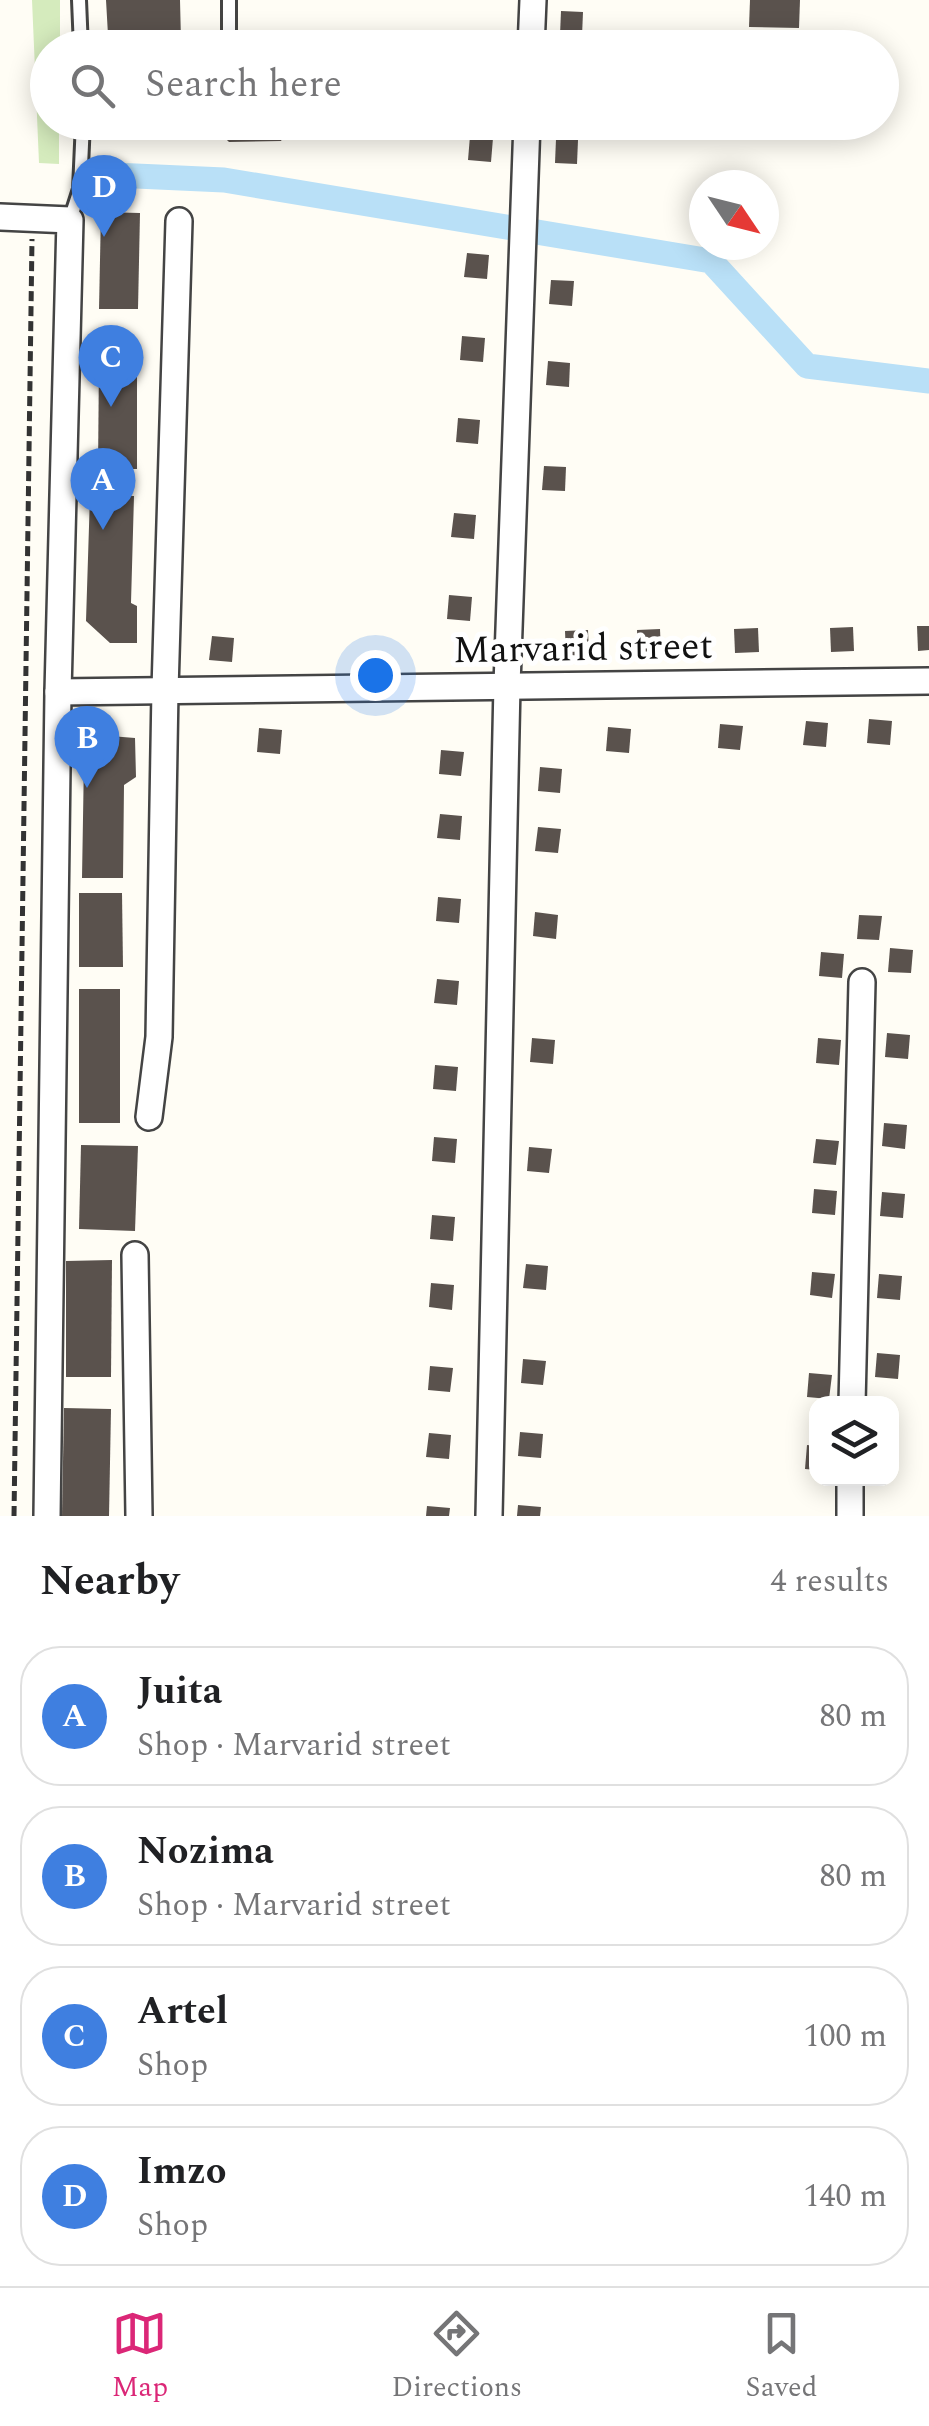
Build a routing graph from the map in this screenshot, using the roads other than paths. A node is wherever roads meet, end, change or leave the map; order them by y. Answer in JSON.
{"nodes":[{"id":1,"x":79,"y":0,"type":"edge"},
{"id":2,"x":228,"y":0,"type":"edge"},
{"id":3,"x":533,"y":0,"type":"edge"},
{"id":4,"x":80,"y":30,"type":"edge"},
{"id":5,"x":229,"y":30,"type":"edge"},
{"id":6,"x":532,"y":30,"type":"edge"},
{"id":7,"x":82,"y":140,"type":"edge"},
{"id":8,"x":526,"y":140,"type":"edge"},
{"id":9,"x":0,"y":217,"type":"edge"},
{"id":10,"x":70,"y":220,"type":"junction"},
{"id":11,"x":178,"y":221,"type":"dead end"},
{"id":12,"x":929,"y":681,"type":"edge"},
{"id":13,"x":507,"y":686,"type":"junction"},
{"id":14,"x":165,"y":690,"type":"junction"},
{"id":15,"x":58,"y":692,"type":"junction"},
{"id":16,"x":862,"y":982,"type":"dead end"},
{"id":17,"x":149,"y":1117,"type":"dead end"},
{"id":18,"x":135,"y":1255,"type":"dead end"},
{"id":19,"x":852,"y":1396,"type":"edge"},
{"id":20,"x":850,"y":1486,"type":"edge"},
{"id":21,"x":47,"y":1516,"type":"edge"},
{"id":22,"x":139,"y":1516,"type":"edge"},
{"id":23,"x":488,"y":1516,"type":"edge"},
{"id":24,"x":850,"y":1516,"type":"edge"}],
"edges":[{"from":1,"to":4,"type":"lane"},
{"from":2,"to":5,"type":"lane"},
{"from":3,"to":6,"type":"street"},
{"from":7,"to":10,"type":"lane"},
{"from":8,"to":13,"type":"street"},
{"from":9,"to":10,"type":"street"},
{"from":10,"to":15,"type":"street"},
{"from":11,"to":14,"type":"street"},
{"from":12,"to":13,"type":"street","name":"Marvarid street"},
{"from":13,"to":14,"type":"street","name":"Marvarid street"},
{"from":13,"to":23,"type":"street"},
{"from":14,"to":15,"type":"street","name":"Marvarid street"},
{"from":14,"to":17,"type":"street"},
{"from":15,"to":21,"type":"street"},
{"from":16,"to":19,"type":"street"},
{"from":18,"to":22,"type":"street"},
{"from":20,"to":24,"type":"street"}]}
